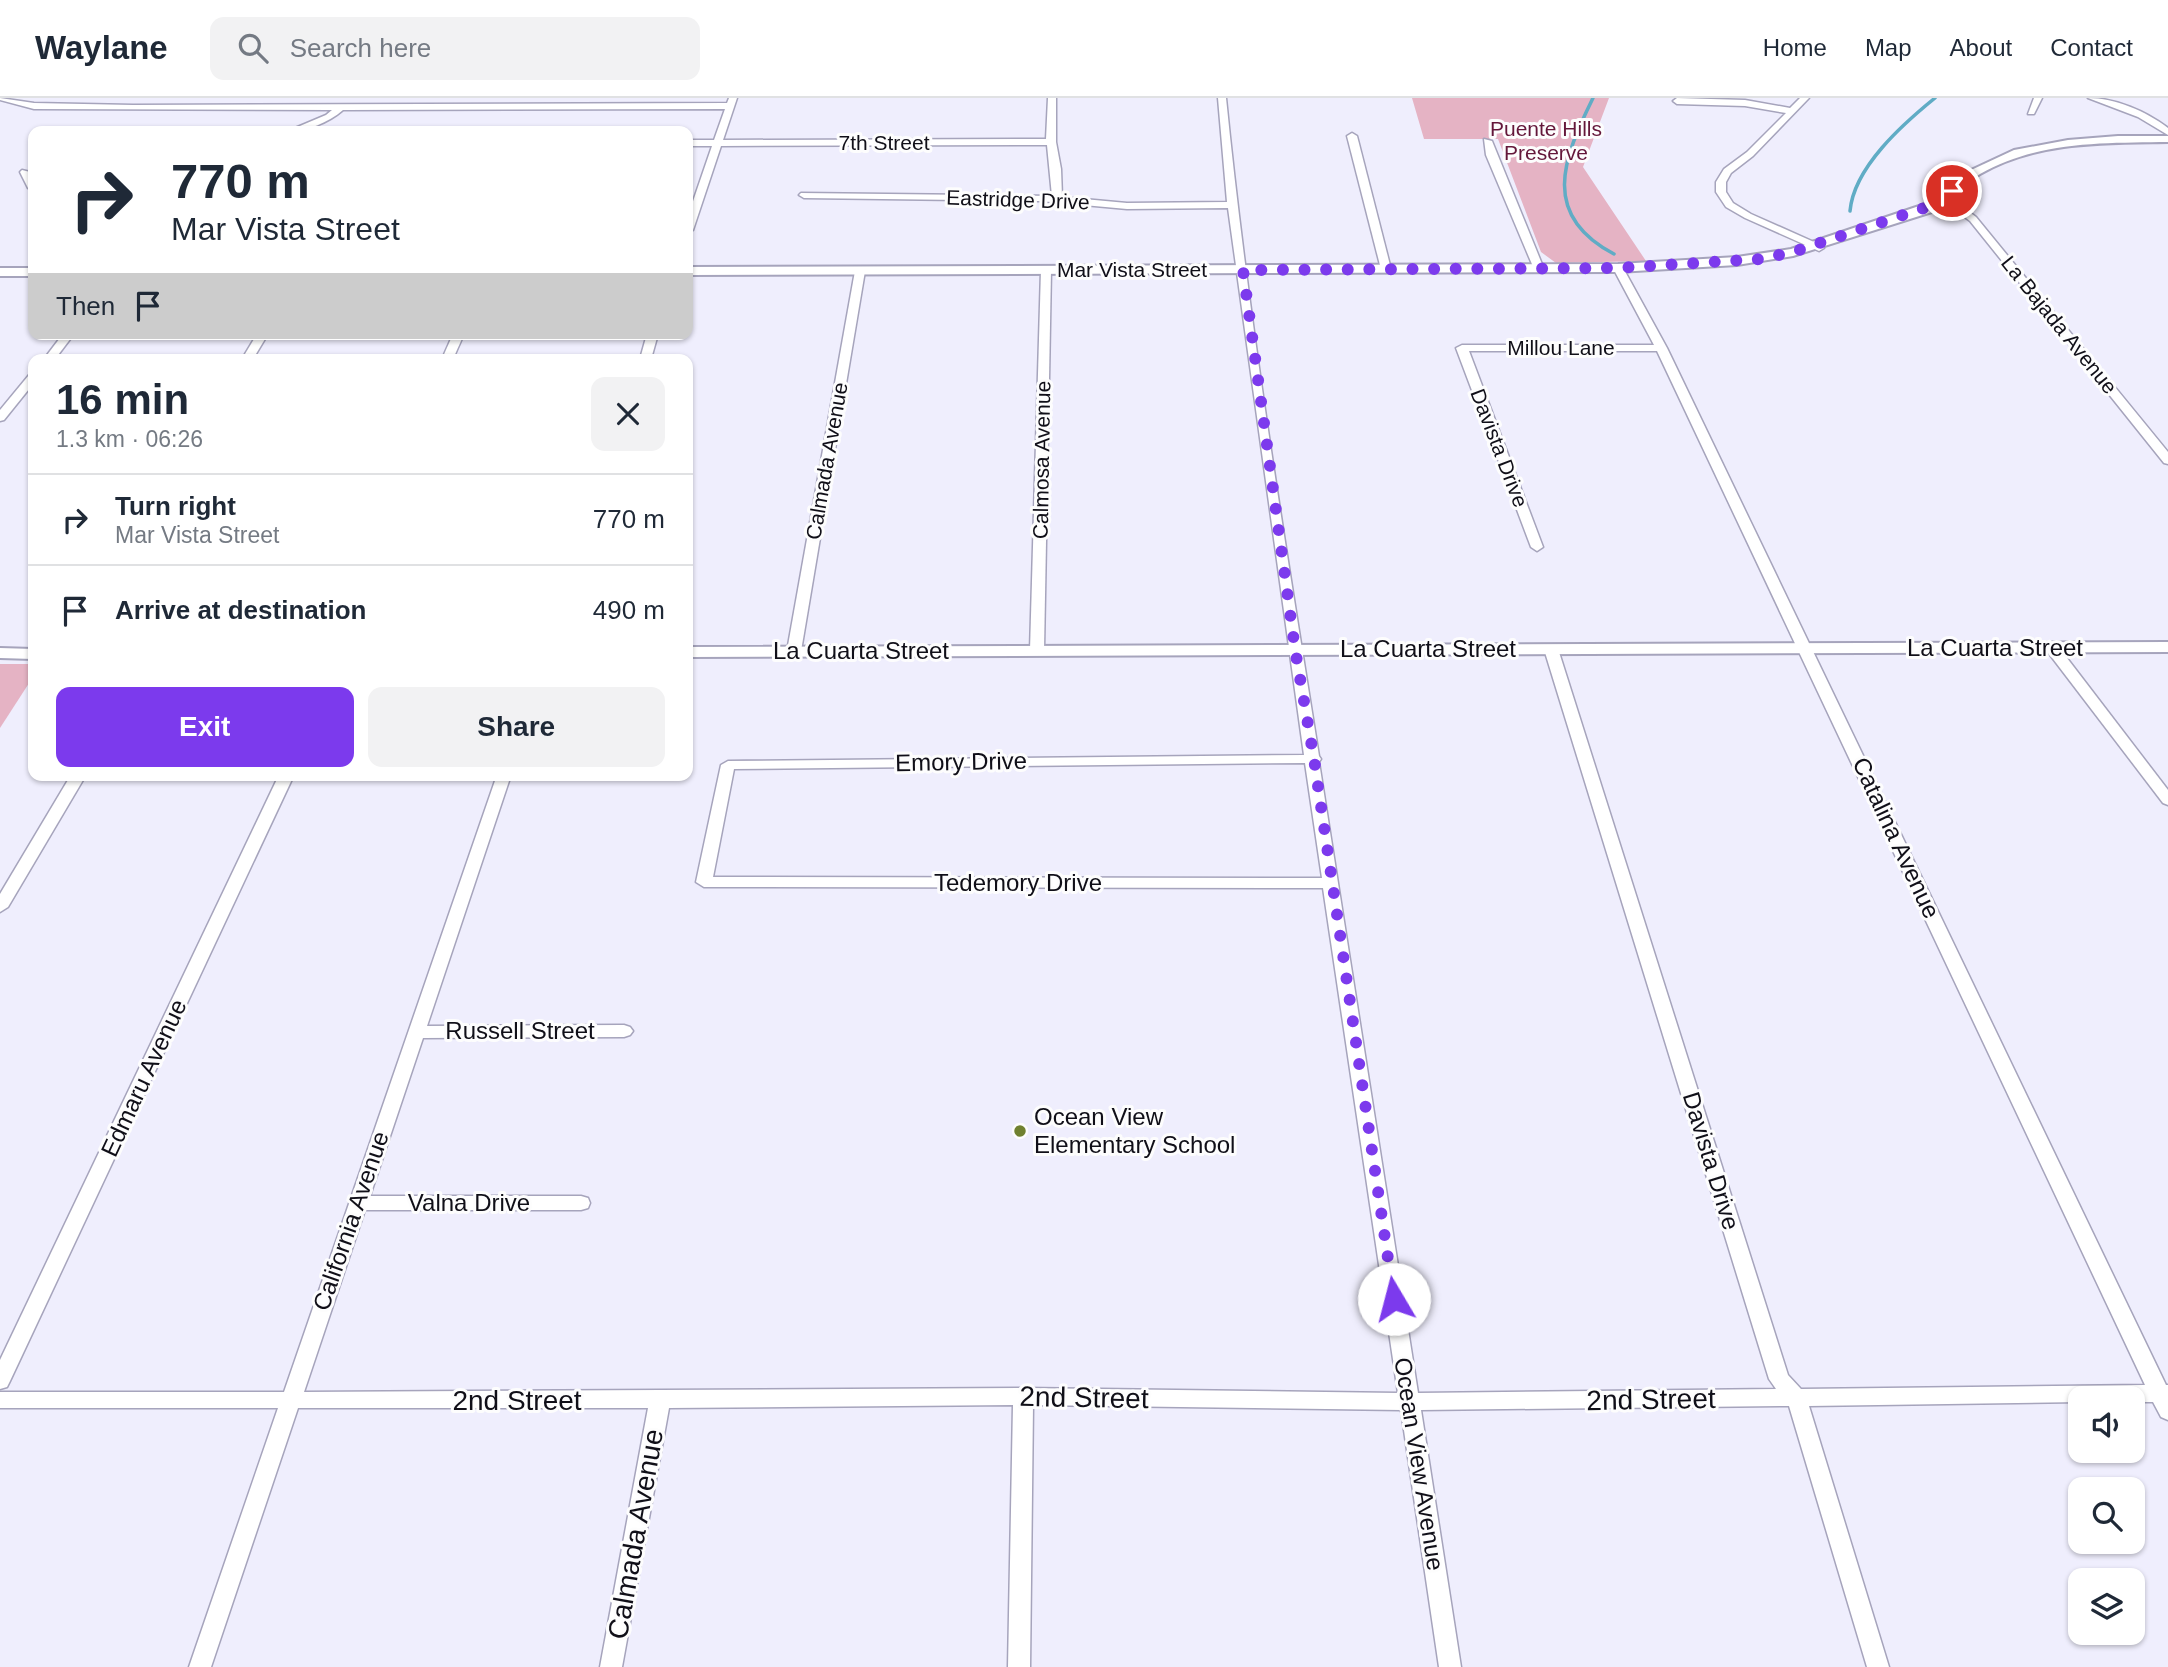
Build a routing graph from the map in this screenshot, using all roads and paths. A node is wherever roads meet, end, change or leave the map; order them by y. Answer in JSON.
{"nodes":[{"id":1,"x":2,"y":98,"type":"edge"},
{"id":2,"x":172,"y":98,"type":"edge"},
{"id":3,"x":348,"y":98,"type":"edge"},
{"id":4,"x":1052,"y":98,"type":"edge"},
{"id":5,"x":1222,"y":98,"type":"edge"},
{"id":6,"x":1805,"y":98,"type":"edge"},
{"id":7,"x":2038,"y":98,"type":"edge"},
{"id":8,"x":2092,"y":98,"type":"edge"},
{"id":9,"x":1677,"y":101,"type":"dead end"},
{"id":10,"x":732,"y":102,"type":"edge"},
{"id":11,"x":165,"y":106,"type":"junction"},
{"id":12,"x":342,"y":107,"type":"junction"},
{"id":13,"x":1792,"y":111,"type":"junction"},
{"id":14,"x":2031,"y":112,"type":"dead end"},
{"id":15,"x":305,"y":126,"type":"edge"},
{"id":16,"x":2168,"y":132,"type":"edge"},
{"id":17,"x":1352,"y":136,"type":"dead end"},
{"id":18,"x":2168,"y":139,"type":"edge"},
{"id":19,"x":1487,"y":141,"type":"dead end"},
{"id":20,"x":1051,"y":142,"type":"junction"},
{"id":21,"x":693,"y":143,"type":"edge"},
{"id":22,"x":718,"y":143,"type":"junction"},
{"id":23,"x":24,"y":172,"type":"dead end"},
{"id":24,"x":28,"y":179,"type":"edge"},
{"id":25,"x":693,"y":195,"type":"edge"},
{"id":26,"x":701,"y":195,"type":"junction"},
{"id":27,"x":804,"y":195,"type":"dead end"},
{"id":28,"x":1057,"y":200,"type":"junction"},
{"id":29,"x":1942,"y":202,"type":"junction"},
{"id":30,"x":1231,"y":205,"type":"junction"},
{"id":31,"x":693,"y":217,"type":"edge"},
{"id":32,"x":1816,"y":247,"type":"junction"},
{"id":33,"x":1618,"y":268,"type":"junction"},
{"id":34,"x":1386,"y":269,"type":"junction"},
{"id":35,"x":1539,"y":269,"type":"junction"},
{"id":36,"x":1046,"y":270,"type":"junction"},
{"id":37,"x":1243,"y":270,"type":"junction"},
{"id":38,"x":693,"y":271,"type":"edge"},
{"id":39,"x":860,"y":271,"type":"junction"},
{"id":40,"x":0,"y":272,"type":"edge"},
{"id":41,"x":28,"y":272,"type":"edge"},
{"id":42,"x":64,"y":340,"type":"edge"},
{"id":43,"x":1462,"y":348,"type":"joint"},
{"id":44,"x":1661,"y":348,"type":"junction"},
{"id":45,"x":53,"y":354,"type":"edge"},
{"id":46,"x":28,"y":383,"type":"edge"},
{"id":47,"x":0,"y":418,"type":"edge"},
{"id":48,"x":2168,"y":460,"type":"edge"},
{"id":49,"x":1537,"y":547,"type":"dead end"},
{"id":50,"x":1805,"y":648,"type":"junction"},
{"id":51,"x":2052,"y":648,"type":"junction"},
{"id":52,"x":2168,"y":648,"type":"edge"},
{"id":53,"x":1295,"y":649,"type":"junction"},
{"id":54,"x":1551,"y":649,"type":"junction"},
{"id":55,"x":1037,"y":650,"type":"junction"},
{"id":56,"x":794,"y":651,"type":"junction"},
{"id":57,"x":693,"y":652,"type":"edge"},
{"id":58,"x":0,"y":653,"type":"edge"},
{"id":59,"x":28,"y":654,"type":"edge"},
{"id":60,"x":1314,"y":759,"type":"junction"},
{"id":61,"x":75,"y":781,"type":"edge"},
{"id":62,"x":284,"y":781,"type":"edge"},
{"id":63,"x":502,"y":781,"type":"edge"},
{"id":64,"x":2168,"y":800,"type":"edge"},
{"id":65,"x":704,"y":882,"type":"joint"},
{"id":66,"x":1331,"y":883,"type":"junction"},
{"id":67,"x":0,"y":907,"type":"edge"},
{"id":68,"x":624,"y":1031,"type":"dead end"},
{"id":69,"x":416,"y":1032,"type":"junction"},
{"id":70,"x":357,"y":1203,"type":"junction"},
{"id":71,"x":580,"y":1203,"type":"dead end"},
{"id":72,"x":0,"y":1381,"type":"edge"},
{"id":73,"x":1023,"y":1396,"type":"junction"},
{"id":74,"x":1796,"y":1397,"type":"junction"},
{"id":75,"x":291,"y":1399,"type":"junction"},
{"id":76,"x":2165,"y":1399,"type":"edge"},
{"id":77,"x":0,"y":1401,"type":"edge"},
{"id":78,"x":660,"y":1401,"type":"junction"},
{"id":79,"x":1410,"y":1402,"type":"junction"},
{"id":80,"x":200,"y":1667,"type":"edge"},
{"id":81,"x":611,"y":1667,"type":"edge"},
{"id":82,"x":1018,"y":1667,"type":"edge"},
{"id":83,"x":1450,"y":1667,"type":"edge"},
{"id":84,"x":1878,"y":1667,"type":"edge"}],
"edges":[{"from":1,"to":11,"type":"street"},
{"from":2,"to":11,"type":"street"},
{"from":3,"to":12,"type":"street"},
{"from":4,"to":20,"type":"street"},
{"from":5,"to":30,"type":"street","name":"Ocean View Avenue"},
{"from":6,"to":13,"type":"street"},
{"from":7,"to":14,"type":"street"},
{"from":8,"to":16,"type":"street"},
{"from":9,"to":13,"type":"street"},
{"from":10,"to":12,"type":"street"},
{"from":10,"to":22,"type":"street"},
{"from":11,"to":12,"type":"street"},
{"from":12,"to":15,"type":"street"},
{"from":13,"to":32,"type":"street"},
{"from":17,"to":34,"type":"street"},
{"from":18,"to":29,"type":"street","name":"Mar Vista Street"},
{"from":19,"to":35,"type":"street"},
{"from":20,"to":22,"type":"street","name":"7th Street"},
{"from":20,"to":28,"type":"street"},
{"from":21,"to":22,"type":"street","name":"7th Street"},
{"from":22,"to":26,"type":"street"},
{"from":23,"to":24,"type":"street"},
{"from":25,"to":26,"type":"street"},
{"from":26,"to":31,"type":"street"},
{"from":27,"to":28,"type":"street","name":"Eastridge Drive"},
{"from":28,"to":30,"type":"street","name":"Eastridge Drive"},
{"from":29,"to":32,"type":"street","name":"Mar Vista Street"},
{"from":29,"to":48,"type":"street","name":"La Bajada Avenue"},
{"from":30,"to":37,"type":"street","name":"Ocean View Avenue"},
{"from":32,"to":33,"type":"street","name":"Mar Vista Street"},
{"from":33,"to":35,"type":"street","name":"Mar Vista Street"},
{"from":33,"to":44,"type":"street","name":"Catalina Avenue"},
{"from":34,"to":35,"type":"street","name":"Mar Vista Street"},
{"from":34,"to":37,"type":"street","name":"Mar Vista Street"},
{"from":36,"to":37,"type":"street","name":"Mar Vista Street"},
{"from":36,"to":39,"type":"street","name":"Mar Vista Street"},
{"from":36,"to":55,"type":"street","name":"Calmosa Avenue"},
{"from":37,"to":53,"type":"street","name":"Ocean View Avenue"},
{"from":38,"to":39,"type":"street","name":"Mar Vista Street"},
{"from":39,"to":56,"type":"street","name":"Calmada Avenue"},
{"from":40,"to":41,"type":"street"},
{"from":42,"to":45,"type":"street"},
{"from":43,"to":44,"type":"street","name":"Millou Lane"},
{"from":43,"to":49,"type":"street","name":"Davista Drive"},
{"from":44,"to":50,"type":"street","name":"Catalina Avenue"},
{"from":46,"to":47,"type":"street"},
{"from":50,"to":51,"type":"street","name":"La Cuarta Street"},
{"from":50,"to":54,"type":"street","name":"La Cuarta Street"},
{"from":50,"to":76,"type":"street","name":"Catalina Avenue"},
{"from":51,"to":52,"type":"street","name":"La Cuarta Street"},
{"from":51,"to":64,"type":"street"},
{"from":53,"to":54,"type":"street","name":"La Cuarta Street"},
{"from":53,"to":55,"type":"street","name":"La Cuarta Street"},
{"from":53,"to":60,"type":"street","name":"Ocean View Avenue"},
{"from":54,"to":74,"type":"street","name":"Davista Drive"},
{"from":55,"to":56,"type":"street","name":"La Cuarta Street"},
{"from":56,"to":57,"type":"street","name":"La Cuarta Street"},
{"from":58,"to":59,"type":"street"},
{"from":60,"to":65,"type":"street","name":"Emory Drive"},
{"from":60,"to":66,"type":"street","name":"Ocean View Avenue"},
{"from":61,"to":67,"type":"street"},
{"from":62,"to":72,"type":"street","name":"Edmaru Avenue"},
{"from":63,"to":69,"type":"street","name":"California Avenue"},
{"from":65,"to":66,"type":"street","name":"Tedemory Drive"},
{"from":66,"to":79,"type":"street","name":"Ocean View Avenue"},
{"from":68,"to":69,"type":"street","name":"Russell Street"},
{"from":69,"to":70,"type":"street","name":"California Avenue"},
{"from":70,"to":71,"type":"street","name":"Valna Drive"},
{"from":70,"to":75,"type":"street","name":"California Avenue"},
{"from":73,"to":78,"type":"street","name":"2nd Street"},
{"from":73,"to":79,"type":"street","name":"2nd Street"},
{"from":73,"to":82,"type":"street"},
{"from":74,"to":76,"type":"street","name":"2nd Street"},
{"from":74,"to":79,"type":"street","name":"2nd Street"},
{"from":74,"to":84,"type":"street","name":"Davista Drive"},
{"from":75,"to":77,"type":"street","name":"2nd Street"},
{"from":75,"to":78,"type":"street","name":"2nd Street"},
{"from":75,"to":80,"type":"street","name":"California Avenue"},
{"from":78,"to":81,"type":"street","name":"Calmada Avenue"},
{"from":79,"to":83,"type":"street","name":"Ocean View Avenue"}]}
